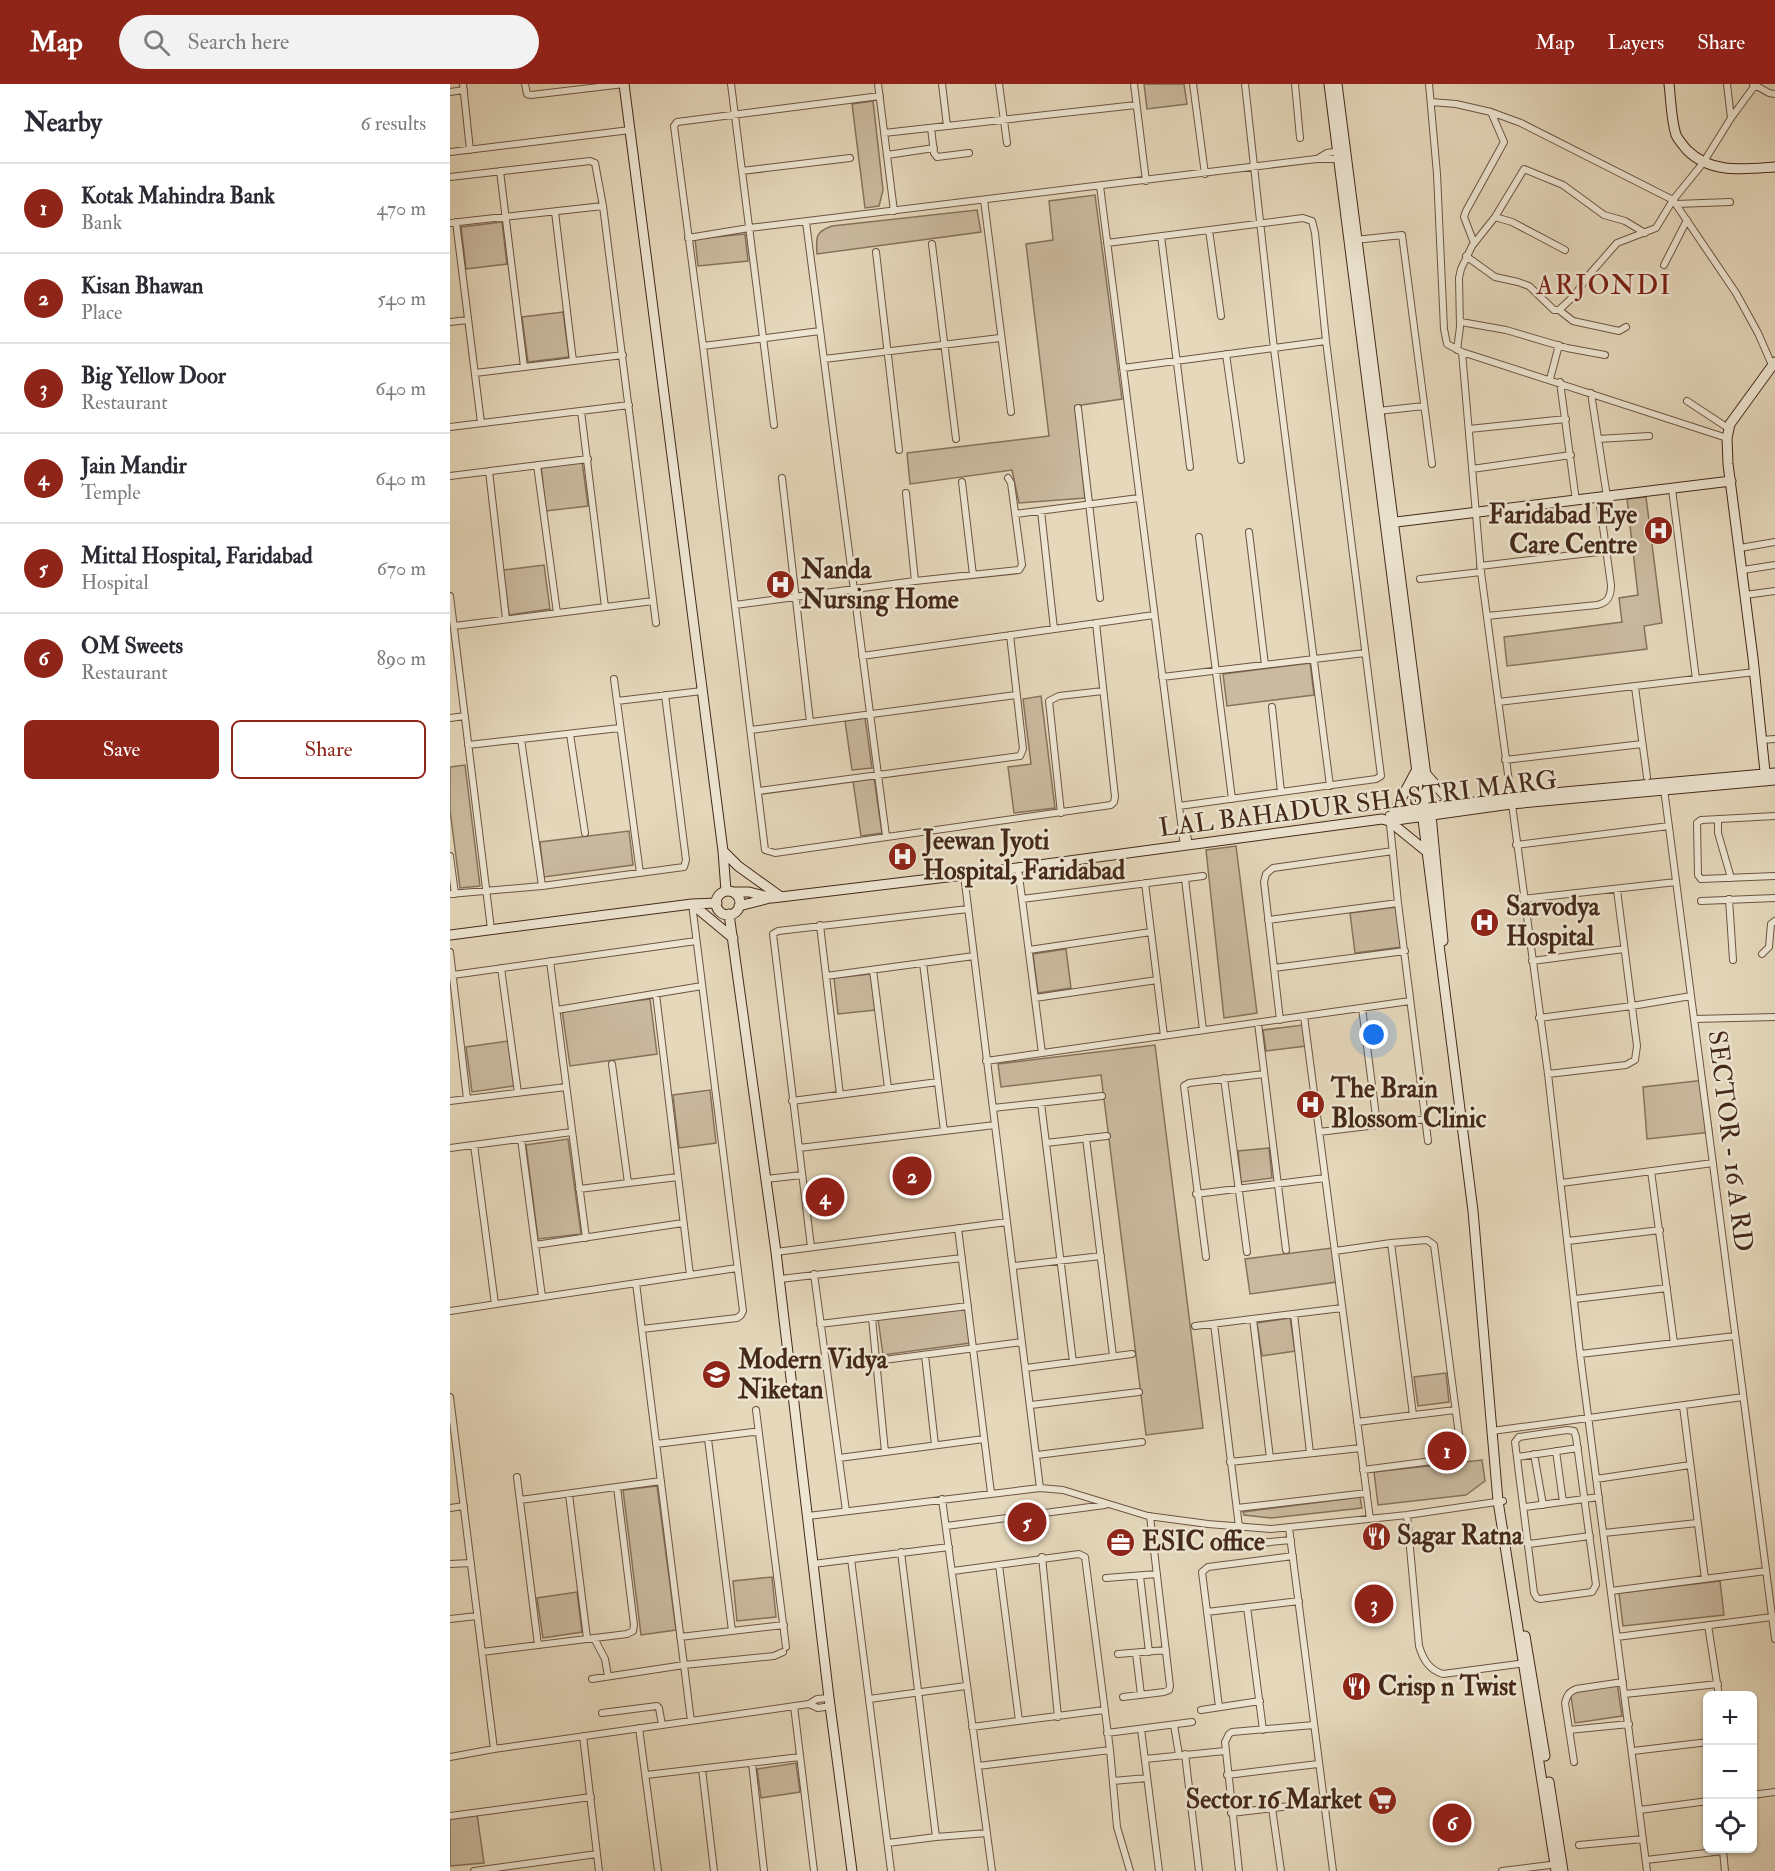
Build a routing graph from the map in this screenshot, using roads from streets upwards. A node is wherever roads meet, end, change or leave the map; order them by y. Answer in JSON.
{"nodes":[{"id":1,"x":525,"y":84,"type":"edge"},
{"id":2,"x":624,"y":84,"type":"edge"},
{"id":3,"x":731,"y":84,"type":"edge"},
{"id":4,"x":878,"y":84,"type":"edge"},
{"id":5,"x":942,"y":84,"type":"edge"},
{"id":6,"x":999,"y":84,"type":"edge"},
{"id":7,"x":1134,"y":84,"type":"edge"},
{"id":8,"x":1193,"y":84,"type":"edge"},
{"id":9,"x":1245,"y":84,"type":"edge"},
{"id":10,"x":1295,"y":84,"type":"edge"},
{"id":11,"x":1329,"y":84,"type":"edge"},
{"id":12,"x":1337,"y":84,"type":"edge"},
{"id":13,"x":1429,"y":84,"type":"edge"},
{"id":14,"x":1669,"y":84,"type":"edge"},
{"id":15,"x":1727,"y":84,"type":"edge"},
{"id":16,"x":1754,"y":84,"type":"edge"},
{"id":17,"x":583,"y":86,"type":"edge"},
{"id":18,"x":464,"y":87,"type":"edge"},
{"id":19,"x":450,"y":92,"type":"edge"},
{"id":20,"x":1775,"y":94,"type":"edge"},
{"id":21,"x":880,"y":96,"type":"junction"},
{"id":22,"x":1431,"y":102,"type":"junction"},
{"id":23,"x":1136,"y":105,"type":"junction"},
{"id":24,"x":1491,"y":112,"type":"junction"},
{"id":25,"x":735,"y":114,"type":"junction"},
{"id":26,"x":1731,"y":118,"type":"junction"},
{"id":27,"x":1004,"y":120,"type":"junction"},
{"id":28,"x":948,"y":126,"type":"junction"},
{"id":29,"x":931,"y":128,"type":"junction"},
{"id":30,"x":630,"y":130,"type":"junction"},
{"id":31,"x":885,"y":132,"type":"junction"},
{"id":32,"x":1300,"y":138,"type":"dead end"},
{"id":33,"x":1006,"y":143,"type":"dead end"},
{"id":34,"x":934,"y":148,"type":"junction"},
{"id":35,"x":470,"y":150,"type":"junction"},
{"id":36,"x":450,"y":152,"type":"edge"},
{"id":37,"x":969,"y":153,"type":"dead end"},
{"id":38,"x":887,"y":155,"type":"junction"},
{"id":39,"x":1342,"y":155,"type":"junction"},
{"id":40,"x":850,"y":158,"type":"dead end"},
{"id":41,"x":1704,"y":163,"type":"junction"},
{"id":42,"x":1775,"y":167,"type":"edge"},
{"id":43,"x":1254,"y":168,"type":"junction"},
{"id":44,"x":500,"y":171,"type":"junction"},
{"id":45,"x":742,"y":171,"type":"junction"},
{"id":46,"x":1205,"y":174,"type":"junction"},
{"id":47,"x":450,"y":177,"type":"edge"},
{"id":48,"x":1146,"y":181,"type":"junction"},
{"id":49,"x":1100,"y":186,"type":"junction"},
{"id":50,"x":984,"y":200,"type":"junction"},
{"id":51,"x":1675,"y":202,"type":"junction"},
{"id":52,"x":1730,"y":202,"type":"dead end"},
{"id":53,"x":603,"y":206,"type":"junction"},
{"id":54,"x":894,"y":211,"type":"junction"},
{"id":55,"x":555,"y":212,"type":"junction"},
{"id":56,"x":506,"y":217,"type":"junction"},
{"id":57,"x":1495,"y":217,"type":"junction"},
{"id":58,"x":1687,"y":220,"type":"junction"},
{"id":59,"x":806,"y":222,"type":"junction"},
{"id":60,"x":453,"y":223,"type":"edge"},
{"id":61,"x":1259,"y":223,"type":"junction"},
{"id":62,"x":749,"y":228,"type":"junction"},
{"id":63,"x":1209,"y":230,"type":"junction"},
{"id":64,"x":1645,"y":233,"type":"junction"},
{"id":65,"x":1161,"y":236,"type":"junction"},
{"id":66,"x":688,"y":238,"type":"junction"},
{"id":67,"x":1353,"y":241,"type":"junction"},
{"id":68,"x":1107,"y":243,"type":"junction"},
{"id":69,"x":1474,"y":243,"type":"junction"},
{"id":70,"x":932,"y":244,"type":"dead end"},
{"id":71,"x":1565,"y":250,"type":"dead end"},
{"id":72,"x":876,"y":252,"type":"dead end"},
{"id":73,"x":1466,"y":256,"type":"junction"},
{"id":74,"x":1664,"y":265,"type":"dead end"},
{"id":75,"x":1559,"y":310,"type":"junction"},
{"id":76,"x":1221,"y":316,"type":"dead end"},
{"id":77,"x":468,"y":320,"type":"junction"},
{"id":78,"x":450,"y":322,"type":"edge"},
{"id":79,"x":1461,"y":322,"type":"junction"},
{"id":80,"x":1626,"y":327,"type":"dead end"},
{"id":81,"x":820,"y":331,"type":"junction"},
{"id":82,"x":763,"y":338,"type":"junction"},
{"id":83,"x":1000,"y":338,"type":"junction"},
{"id":84,"x":1326,"y":341,"type":"junction"},
{"id":85,"x":944,"y":345,"type":"junction"},
{"id":86,"x":1559,"y":345,"type":"junction"},
{"id":87,"x":703,"y":346,"type":"junction"},
{"id":88,"x":1274,"y":349,"type":"junction"},
{"id":89,"x":888,"y":350,"type":"junction"},
{"id":90,"x":1459,"y":351,"type":"junction"},
{"id":91,"x":1226,"y":354,"type":"junction"},
{"id":92,"x":622,"y":355,"type":"junction"},
{"id":93,"x":1605,"y":355,"type":"dead end"},
{"id":94,"x":824,"y":359,"type":"junction"},
{"id":95,"x":1178,"y":360,"type":"junction"},
{"id":96,"x":573,"y":361,"type":"junction"},
{"id":97,"x":1774,"y":364,"type":"edge"},
{"id":98,"x":524,"y":367,"type":"junction"},
{"id":99,"x":1123,"y":368,"type":"junction"},
{"id":100,"x":475,"y":373,"type":"junction"},
{"id":101,"x":1550,"y":379,"type":"junction"},
{"id":102,"x":1560,"y":382,"type":"junction"},
{"id":103,"x":1591,"y":393,"type":"junction"},
{"id":104,"x":1687,"y":401,"type":"dead end"},
{"id":105,"x":629,"y":405,"type":"junction"},
{"id":106,"x":1424,"y":406,"type":"junction"},
{"id":107,"x":1078,"y":408,"type":"dead end"},
{"id":108,"x":580,"y":411,"type":"junction"},
{"id":109,"x":1378,"y":411,"type":"junction"},
{"id":110,"x":1011,"y":412,"type":"dead end"},
{"id":111,"x":1566,"y":419,"type":"junction"},
{"id":112,"x":481,"y":423,"type":"junction"},
{"id":113,"x":774,"y":425,"type":"dead end"},
{"id":114,"x":450,"y":427,"type":"edge"},
{"id":115,"x":1469,"y":429,"type":"junction"},
{"id":116,"x":1728,"y":433,"type":"junction"},
{"id":117,"x":1649,"y":436,"type":"dead end"},
{"id":118,"x":956,"y":439,"type":"dead end"},
{"id":119,"x":1598,"y":439,"type":"junction"},
{"id":120,"x":899,"y":450,"type":"dead end"},
{"id":121,"x":1571,"y":455,"type":"junction"},
{"id":122,"x":588,"y":459,"type":"junction"},
{"id":123,"x":1241,"y":460,"type":"dead end"},
{"id":124,"x":1432,"y":464,"type":"dead end"},
{"id":125,"x":537,"y":465,"type":"junction"},
{"id":126,"x":1190,"y":466,"type":"dead end"},
{"id":127,"x":1472,"y":469,"type":"junction"},
{"id":128,"x":489,"y":471,"type":"junction"},
{"id":129,"x":1382,"y":475,"type":"junction"},
{"id":130,"x":450,"y":476,"type":"edge"},
{"id":131,"x":782,"y":478,"type":"dead end"},
{"id":132,"x":1008,"y":478,"type":"dead end"},
{"id":133,"x":962,"y":482,"type":"dead end"},
{"id":134,"x":1731,"y":482,"type":"junction"},
{"id":135,"x":1672,"y":489,"type":"junction"},
{"id":136,"x":906,"y":493,"type":"dead end"},
{"id":137,"x":1139,"y":498,"type":"junction"},
{"id":138,"x":1603,"y":498,"type":"junction"},
{"id":139,"x":1576,"y":501,"type":"junction"},
{"id":140,"x":1089,"y":504,"type":"junction"},
{"id":141,"x":1041,"y":511,"type":"junction"},
{"id":142,"x":1015,"y":513,"type":"junction"},
{"id":143,"x":1477,"y":513,"type":"junction"},
{"id":144,"x":1389,"y":523,"type":"junction"},
{"id":145,"x":1249,"y":532,"type":"dead end"},
{"id":146,"x":1200,"y":537,"type":"dead end"},
{"id":147,"x":1775,"y":542,"type":"edge"},
{"id":148,"x":1740,"y":548,"type":"junction"},
{"id":149,"x":1607,"y":551,"type":"junction"},
{"id":150,"x":1775,"y":565,"type":"edge"},
{"id":151,"x":1480,"y":569,"type":"junction"},
{"id":152,"x":1743,"y":570,"type":"junction"},
{"id":153,"x":973,"y":575,"type":"junction"},
{"id":154,"x":1420,"y":579,"type":"dead end"},
{"id":155,"x":915,"y":581,"type":"junction"},
{"id":156,"x":854,"y":590,"type":"junction"},
{"id":157,"x":1775,"y":591,"type":"edge"},
{"id":158,"x":1745,"y":595,"type":"junction"},
{"id":159,"x":450,"y":596,"type":"edge"},
{"id":160,"x":797,"y":597,"type":"junction"},
{"id":161,"x":1101,"y":598,"type":"dead end"},
{"id":162,"x":653,"y":601,"type":"junction"},
{"id":163,"x":735,"y":605,"type":"junction"},
{"id":164,"x":605,"y":607,"type":"junction"},
{"id":165,"x":556,"y":613,"type":"junction"},
{"id":166,"x":1154,"y":615,"type":"junction"},
{"id":167,"x":1487,"y":616,"type":"junction"},
{"id":168,"x":506,"y":619,"type":"junction"},
{"id":169,"x":656,"y":623,"type":"dead end"},
{"id":170,"x":1096,"y":623,"type":"junction"},
{"id":171,"x":454,"y":626,"type":"junction"},
{"id":172,"x":1054,"y":629,"type":"junction"},
{"id":173,"x":1010,"y":635,"type":"junction"},
{"id":174,"x":1365,"y":653,"type":"junction"},
{"id":175,"x":862,"y":656,"type":"junction"},
{"id":176,"x":1314,"y":659,"type":"junction"},
{"id":177,"x":1265,"y":665,"type":"junction"},
{"id":178,"x":1216,"y":671,"type":"junction"},
{"id":179,"x":1755,"y":672,"type":"junction"},
{"id":180,"x":1162,"y":677,"type":"junction"},
{"id":181,"x":614,"y":679,"type":"dead end"},
{"id":182,"x":1696,"y":679,"type":"junction"},
{"id":183,"x":1635,"y":687,"type":"junction"},
{"id":184,"x":702,"y":691,"type":"junction"},
{"id":185,"x":1103,"y":691,"type":"junction"},
{"id":186,"x":1016,"y":694,"type":"junction"},
{"id":187,"x":665,"y":695,"type":"junction"},
{"id":188,"x":617,"y":701,"type":"junction"},
{"id":189,"x":1498,"y":702,"type":"junction"},
{"id":190,"x":1272,"y":707,"type":"dead end"},
{"id":191,"x":870,"y":715,"type":"junction"},
{"id":192,"x":465,"y":716,"type":"junction"},
{"id":193,"x":450,"y":718,"type":"edge"},
{"id":194,"x":810,"y":722,"type":"junction"},
{"id":195,"x":620,"y":728,"type":"junction"},
{"id":196,"x":751,"y":730,"type":"junction"},
{"id":197,"x":570,"y":734,"type":"junction"},
{"id":198,"x":521,"y":739,"type":"junction"},
{"id":199,"x":1775,"y":739,"type":"edge"},
{"id":200,"x":1761,"y":740,"type":"junction"},
{"id":201,"x":1642,"y":744,"type":"junction"},
{"id":202,"x":468,"y":745,"type":"junction"},
{"id":203,"x":1504,"y":760,"type":"junction"},
{"id":204,"x":1421,"y":771,"type":"junction"},
{"id":205,"x":878,"y":776,"type":"junction"},
{"id":206,"x":1647,"y":777,"type":"dead end"},
{"id":207,"x":1770,"y":777,"type":"edge"},
{"id":208,"x":1330,"y":786,"type":"junction"},
{"id":209,"x":1664,"y":786,"type":"junction"},
{"id":210,"x":759,"y":791,"type":"junction"},
{"id":211,"x":1281,"y":792,"type":"junction"},
{"id":212,"x":1232,"y":799,"type":"junction"},
{"id":213,"x":1510,"y":801,"type":"junction"},
{"id":214,"x":1453,"y":805,"type":"junction"},
{"id":215,"x":1179,"y":806,"type":"junction"},
{"id":216,"x":1427,"y":812,"type":"junction"},
{"id":217,"x":1061,"y":813,"type":"junction"},
{"id":218,"x":1775,"y":816,"type":"edge"},
{"id":219,"x":1388,"y":817,"type":"junction"},
{"id":220,"x":1718,"y":819,"type":"junction"},
{"id":221,"x":1669,"y":826,"type":"junction"},
{"id":222,"x":585,"y":833,"type":"dead end"},
{"id":223,"x":886,"y":836,"type":"junction"},
{"id":224,"x":1516,"y":845,"type":"junction"},
{"id":225,"x":1186,"y":846,"type":"junction"},
{"id":226,"x":723,"y":851,"type":"junction"},
{"id":227,"x":1393,"y":851,"type":"junction"},
{"id":228,"x":1426,"y":851,"type":"junction"},
{"id":229,"x":450,"y":855,"type":"edge"},
{"id":230,"x":1018,"y":868,"type":"junction"},
{"id":231,"x":640,"y":873,"type":"junction"},
{"id":232,"x":964,"y":875,"type":"junction"},
{"id":233,"x":1203,"y":876,"type":"dead end"},
{"id":234,"x":1775,"y":876,"type":"edge"},
{"id":235,"x":1731,"y":878,"type":"junction"},
{"id":236,"x":1185,"y":879,"type":"junction"},
{"id":237,"x":1676,"y":882,"type":"junction"},
{"id":238,"x":1145,"y":884,"type":"junction"},
{"id":239,"x":542,"y":886,"type":"junction"},
{"id":240,"x":1617,"y":890,"type":"junction"},
{"id":241,"x":486,"y":891,"type":"junction"},
{"id":242,"x":729,"y":892,"type":"junction"},
{"id":243,"x":452,"y":894,"type":"edge"},
{"id":244,"x":777,"y":897,"type":"junction"},
{"id":245,"x":1775,"y":898,"type":"edge"},
{"id":246,"x":1022,"y":899,"type":"junction"},
{"id":247,"x":1523,"y":899,"type":"junction"},
{"id":248,"x":1729,"y":899,"type":"junction"},
{"id":249,"x":1701,"y":901,"type":"dead end"},
{"id":250,"x":717,"y":903,"type":"junction"},
{"id":251,"x":1398,"y":903,"type":"junction"},
{"id":252,"x":692,"y":904,"type":"junction"},
{"id":253,"x":739,"y":906,"type":"junction"},
{"id":254,"x":968,"y":909,"type":"junction"},
{"id":255,"x":729,"y":914,"type":"junction"},
{"id":256,"x":1268,"y":920,"type":"junction"},
{"id":257,"x":1775,"y":921,"type":"edge"},
{"id":258,"x":820,"y":925,"type":"junction"},
{"id":259,"x":491,"y":929,"type":"junction"},
{"id":260,"x":1151,"y":932,"type":"junction"},
{"id":261,"x":450,"y":935,"type":"edge"},
{"id":262,"x":732,"y":939,"type":"junction"},
{"id":263,"x":696,"y":941,"type":"junction"},
{"id":264,"x":1772,"y":947,"type":"edge"},
{"id":265,"x":1624,"y":949,"type":"junction"},
{"id":266,"x":1029,"y":950,"type":"junction"},
{"id":267,"x":1405,"y":951,"type":"junction"},
{"id":268,"x":450,"y":952,"type":"edge"},
{"id":269,"x":1761,"y":954,"type":"dead end"},
{"id":270,"x":974,"y":956,"type":"junction"},
{"id":271,"x":1733,"y":960,"type":"dead end"},
{"id":272,"x":550,"y":961,"type":"junction"},
{"id":273,"x":1532,"y":961,"type":"junction"},
{"id":274,"x":923,"y":963,"type":"junction"},
{"id":275,"x":501,"y":968,"type":"junction"},
{"id":276,"x":1274,"y":968,"type":"junction"},
{"id":277,"x":873,"y":970,"type":"junction"},
{"id":278,"x":453,"y":975,"type":"junction"},
{"id":279,"x":826,"y":976,"type":"junction"},
{"id":280,"x":1157,"y":980,"type":"junction"},
{"id":281,"x":702,"y":986,"type":"junction"},
{"id":282,"x":656,"y":994,"type":"junction"},
{"id":283,"x":1691,"y":996,"type":"junction"},
{"id":284,"x":1035,"y":998,"type":"junction"},
{"id":285,"x":1410,"y":1001,"type":"junction"},
{"id":286,"x":1632,"y":1006,"type":"junction"},
{"id":287,"x":1362,"y":1008,"type":"junction"},
{"id":288,"x":557,"y":1010,"type":"junction"},
{"id":289,"x":1304,"y":1016,"type":"junction"},
{"id":290,"x":1775,"y":1017,"type":"edge"},
{"id":291,"x":1539,"y":1018,"type":"junction"},
{"id":292,"x":1694,"y":1019,"type":"junction"},
{"id":293,"x":1280,"y":1020,"type":"junction"},
{"id":294,"x":1258,"y":1023,"type":"junction"},
{"id":295,"x":1203,"y":1030,"type":"junction"},
{"id":296,"x":1164,"y":1036,"type":"junction"},
{"id":297,"x":1041,"y":1053,"type":"junction"},
{"id":298,"x":987,"y":1061,"type":"junction"},
{"id":299,"x":612,"y":1064,"type":"dead end"},
{"id":300,"x":1264,"y":1074,"type":"junction"},
{"id":301,"x":1548,"y":1074,"type":"junction"},
{"id":302,"x":1224,"y":1078,"type":"junction"},
{"id":303,"x":938,"y":1082,"type":"junction"},
{"id":304,"x":567,"y":1087,"type":"junction"},
{"id":305,"x":888,"y":1088,"type":"junction"},
{"id":306,"x":518,"y":1093,"type":"junction"},
{"id":307,"x":840,"y":1095,"type":"junction"},
{"id":308,"x":1102,"y":1096,"type":"dead end"},
{"id":309,"x":467,"y":1099,"type":"junction"},
{"id":310,"x":450,"y":1101,"type":"edge"},
{"id":311,"x":792,"y":1101,"type":"junction"},
{"id":312,"x":1041,"y":1103,"type":"junction"},
{"id":313,"x":993,"y":1107,"type":"junction"},
{"id":314,"x":1426,"y":1119,"type":"junction"},
{"id":315,"x":1377,"y":1124,"type":"junction"},
{"id":316,"x":995,"y":1125,"type":"junction"},
{"id":317,"x":944,"y":1131,"type":"junction"},
{"id":318,"x":572,"y":1132,"type":"junction"},
{"id":319,"x":1319,"y":1132,"type":"junction"},
{"id":320,"x":1107,"y":1136,"type":"dead end"},
{"id":321,"x":1086,"y":1138,"type":"junction"},
{"id":322,"x":521,"y":1139,"type":"junction"},
{"id":323,"x":1428,"y":1142,"type":"dead end"},
{"id":324,"x":1046,"y":1143,"type":"junction"},
{"id":325,"x":474,"y":1145,"type":"junction"},
{"id":326,"x":450,"y":1148,"type":"edge"},
{"id":327,"x":799,"y":1148,"type":"junction"},
{"id":328,"x":1713,"y":1163,"type":"junction"},
{"id":329,"x":1652,"y":1171,"type":"junction"},
{"id":330,"x":802,"y":1175,"type":"junction"},
{"id":331,"x":678,"y":1177,"type":"junction"},
{"id":332,"x":1325,"y":1178,"type":"junction"},
{"id":333,"x":766,"y":1179,"type":"junction"},
{"id":334,"x":628,"y":1183,"type":"junction"},
{"id":335,"x":1562,"y":1183,"type":"junction"},
{"id":336,"x":1278,"y":1184,"type":"junction"},
{"id":337,"x":1237,"y":1188,"type":"junction"},
{"id":338,"x":579,"y":1189,"type":"junction"},
{"id":339,"x":1196,"y":1194,"type":"junction"},
{"id":340,"x":1007,"y":1222,"type":"junction"},
{"id":341,"x":683,"y":1223,"type":"junction"},
{"id":342,"x":958,"y":1228,"type":"junction"},
{"id":343,"x":1660,"y":1230,"type":"junction"},
{"id":344,"x":586,"y":1238,"type":"junction"},
{"id":345,"x":1568,"y":1241,"type":"junction"},
{"id":346,"x":1391,"y":1243,"type":"junction"},
{"id":347,"x":535,"y":1245,"type":"junction"},
{"id":348,"x":811,"y":1247,"type":"junction"},
{"id":349,"x":1286,"y":1250,"type":"dead end"},
{"id":350,"x":1335,"y":1251,"type":"junction"},
{"id":351,"x":776,"y":1252,"type":"junction"},
{"id":352,"x":1246,"y":1252,"type":"dead end"},
{"id":353,"x":1101,"y":1256,"type":"junction"},
{"id":354,"x":1206,"y":1257,"type":"dead end"},
{"id":355,"x":962,"y":1258,"type":"junction"},
{"id":356,"x":1059,"y":1261,"type":"junction"},
{"id":357,"x":1013,"y":1266,"type":"junction"},
{"id":358,"x":737,"y":1268,"type":"junction"},
{"id":359,"x":814,"y":1274,"type":"junction"},
{"id":360,"x":690,"y":1275,"type":"junction"},
{"id":361,"x":780,"y":1279,"type":"junction"},
{"id":362,"x":636,"y":1283,"type":"junction"},
{"id":363,"x":1668,"y":1288,"type":"junction"},
{"id":364,"x":542,"y":1297,"type":"junction"},
{"id":365,"x":1575,"y":1299,"type":"junction"},
{"id":366,"x":495,"y":1304,"type":"junction"},
{"id":367,"x":968,"y":1306,"type":"junction"},
{"id":368,"x":1342,"y":1308,"type":"junction"},
{"id":369,"x":450,"y":1311,"type":"edge"},
{"id":370,"x":1294,"y":1314,"type":"junction"},
{"id":371,"x":872,"y":1318,"type":"junction"},
{"id":372,"x":1253,"y":1319,"type":"junction"},
{"id":373,"x":820,"y":1324,"type":"junction"},
{"id":374,"x":1214,"y":1324,"type":"junction"},
{"id":375,"x":1195,"y":1326,"type":"dead end"},
{"id":376,"x":642,"y":1329,"type":"junction"},
{"id":377,"x":1735,"y":1336,"type":"junction"},
{"id":378,"x":1022,"y":1342,"type":"junction"},
{"id":379,"x":1674,"y":1343,"type":"junction"},
{"id":380,"x":973,"y":1348,"type":"junction"},
{"id":381,"x":1132,"y":1354,"type":"dead end"},
{"id":382,"x":1580,"y":1354,"type":"junction"},
{"id":383,"x":925,"y":1355,"type":"junction"},
{"id":384,"x":1113,"y":1356,"type":"junction"},
{"id":385,"x":876,"y":1361,"type":"junction"},
{"id":386,"x":1073,"y":1362,"type":"junction"},
{"id":387,"x":1026,"y":1368,"type":"junction"},
{"id":388,"x":1139,"y":1392,"type":"dead end"},
{"id":389,"x":450,"y":1397,"type":"edge"},
{"id":390,"x":1743,"y":1397,"type":"junction"},
{"id":391,"x":1031,"y":1405,"type":"junction"},
{"id":392,"x":1683,"y":1406,"type":"junction"},
{"id":393,"x":756,"y":1410,"type":"dead end"},
{"id":394,"x":1455,"y":1410,"type":"junction"},
{"id":395,"x":1413,"y":1415,"type":"junction"},
{"id":396,"x":1588,"y":1418,"type":"junction"},
{"id":397,"x":1357,"y":1422,"type":"junction"},
{"id":398,"x":1494,"y":1431,"type":"junction"},
{"id":399,"x":759,"y":1433,"type":"junction"},
{"id":400,"x":984,"y":1438,"type":"junction"},
{"id":401,"x":708,"y":1439,"type":"junction"},
{"id":402,"x":1142,"y":1442,"type":"dead end"},
{"id":403,"x":656,"y":1444,"type":"junction"},
{"id":404,"x":935,"y":1445,"type":"junction"},
{"id":405,"x":1360,"y":1448,"type":"junction"},
{"id":406,"x":1578,"y":1448,"type":"junction"},
{"id":407,"x":1556,"y":1451,"type":"junction"},
{"id":408,"x":885,"y":1452,"type":"junction"},
{"id":409,"x":1310,"y":1453,"type":"junction"},
{"id":410,"x":1037,"y":1455,"type":"junction"},
{"id":411,"x":1534,"y":1455,"type":"junction"},
{"id":412,"x":1517,"y":1457,"type":"junction"},
{"id":413,"x":838,"y":1458,"type":"junction"},
{"id":414,"x":1270,"y":1458,"type":"junction"},
{"id":415,"x":1230,"y":1462,"type":"junction"},
{"id":416,"x":1690,"y":1466,"type":"junction"},
{"id":417,"x":1364,"y":1470,"type":"junction"},
{"id":418,"x":517,"y":1477,"type":"dead end"},
{"id":419,"x":1596,"y":1479,"type":"junction"},
{"id":420,"x":661,"y":1482,"type":"junction"},
{"id":421,"x":617,"y":1487,"type":"junction"},
{"id":422,"x":1040,"y":1488,"type":"junction"},
{"id":423,"x":991,"y":1493,"type":"junction"},
{"id":424,"x":1366,"y":1493,"type":"junction"},
{"id":425,"x":569,"y":1494,"type":"junction"},
{"id":426,"x":1599,"y":1497,"type":"junction"},
{"id":427,"x":942,"y":1499,"type":"junction"},
{"id":428,"x":1585,"y":1499,"type":"junction"},
{"id":429,"x":520,"y":1500,"type":"junction"},
{"id":430,"x":1501,"y":1501,"type":"junction"},
{"id":431,"x":1563,"y":1502,"type":"junction"},
{"id":432,"x":1109,"y":1504,"type":"junction"},
{"id":433,"x":1543,"y":1505,"type":"junction"},
{"id":434,"x":464,"y":1506,"type":"junction"},
{"id":435,"x":450,"y":1508,"type":"edge"},
{"id":436,"x":1237,"y":1508,"type":"junction"},
{"id":437,"x":1525,"y":1508,"type":"junction"},
{"id":438,"x":846,"y":1511,"type":"junction"},
{"id":439,"x":1407,"y":1515,"type":"junction"},
{"id":440,"x":808,"y":1516,"type":"junction"},
{"id":441,"x":1150,"y":1516,"type":"junction"},
{"id":442,"x":1370,"y":1519,"type":"junction"},
{"id":443,"x":1697,"y":1523,"type":"junction"},
{"id":444,"x":946,"y":1526,"type":"junction"},
{"id":445,"x":1239,"y":1527,"type":"junction"},
{"id":446,"x":1289,"y":1528,"type":"junction"},
{"id":447,"x":1604,"y":1533,"type":"junction"},
{"id":448,"x":1590,"y":1536,"type":"junction"},
{"id":449,"x":1291,"y":1540,"type":"junction"},
{"id":450,"x":1529,"y":1544,"type":"junction"},
{"id":451,"x":1240,"y":1545,"type":"dead end"},
{"id":452,"x":949,"y":1546,"type":"junction"},
{"id":453,"x":901,"y":1552,"type":"junction"},
{"id":454,"x":1293,"y":1556,"type":"junction"},
{"id":455,"x":1042,"y":1557,"type":"junction"},
{"id":456,"x":851,"y":1559,"type":"junction"},
{"id":457,"x":471,"y":1563,"type":"junction"},
{"id":458,"x":450,"y":1564,"type":"edge"},
{"id":459,"x":813,"y":1564,"type":"junction"},
{"id":460,"x":999,"y":1565,"type":"junction"},
{"id":461,"x":953,"y":1571,"type":"junction"},
{"id":462,"x":1766,"y":1571,"type":"junction"},
{"id":463,"x":1157,"y":1574,"type":"junction"},
{"id":464,"x":1140,"y":1575,"type":"junction"},
{"id":465,"x":1106,"y":1578,"type":"dead end"},
{"id":466,"x":1705,"y":1579,"type":"junction"},
{"id":467,"x":1611,"y":1591,"type":"junction"},
{"id":468,"x":1299,"y":1600,"type":"junction"},
{"id":469,"x":1247,"y":1607,"type":"junction"},
{"id":470,"x":1207,"y":1612,"type":"junction"},
{"id":471,"x":477,"y":1616,"type":"junction"},
{"id":472,"x":1772,"y":1617,"type":"junction"},
{"id":473,"x":450,"y":1619,"type":"edge"},
{"id":474,"x":784,"y":1625,"type":"junction"},
{"id":475,"x":1708,"y":1625,"type":"junction"},
{"id":476,"x":732,"y":1631,"type":"junction"},
{"id":477,"x":1617,"y":1636,"type":"junction"},
{"id":478,"x":680,"y":1637,"type":"junction"},
{"id":479,"x":591,"y":1638,"type":"junction"},
{"id":480,"x":1775,"y":1638,"type":"edge"},
{"id":481,"x":538,"y":1645,"type":"junction"},
{"id":482,"x":1166,"y":1650,"type":"junction"},
{"id":483,"x":482,"y":1652,"type":"junction"},
{"id":484,"x":1149,"y":1652,"type":"junction"},
{"id":485,"x":1136,"y":1653,"type":"junction"},
{"id":486,"x":1118,"y":1654,"type":"dead end"},
{"id":487,"x":1526,"y":1663,"type":"junction"},
{"id":488,"x":684,"y":1665,"type":"junction"},
{"id":489,"x":608,"y":1676,"type":"junction"},
{"id":490,"x":592,"y":1679,"type":"dead end"},
{"id":491,"x":1623,"y":1682,"type":"junction"},
{"id":492,"x":1718,"y":1684,"type":"junction"},
{"id":493,"x":966,"y":1686,"type":"junction"},
{"id":494,"x":1719,"y":1691,"type":"edge"},
{"id":495,"x":918,"y":1692,"type":"junction"},
{"id":496,"x":1625,"y":1694,"type":"junction"},
{"id":497,"x":1141,"y":1695,"type":"junction"},
{"id":498,"x":1123,"y":1697,"type":"dead end"},
{"id":499,"x":869,"y":1699,"type":"junction"},
{"id":500,"x":1260,"y":1701,"type":"junction"},
{"id":501,"x":829,"y":1702,"type":"junction"},
{"id":502,"x":794,"y":1706,"type":"junction"},
{"id":503,"x":1219,"y":1707,"type":"junction"},
{"id":504,"x":1104,"y":1710,"type":"junction"},
{"id":505,"x":1201,"y":1710,"type":"dead end"},
{"id":506,"x":602,"y":1713,"type":"dead end"},
{"id":507,"x":1058,"y":1717,"type":"junction"},
{"id":508,"x":691,"y":1721,"type":"junction"},
{"id":509,"x":1019,"y":1721,"type":"junction"},
{"id":510,"x":1192,"y":1722,"type":"dead end"},
{"id":511,"x":1629,"y":1724,"type":"junction"},
{"id":512,"x":662,"y":1725,"type":"junction"},
{"id":513,"x":1174,"y":1725,"type":"junction"},
{"id":514,"x":1314,"y":1725,"type":"junction"},
{"id":515,"x":972,"y":1727,"type":"junction"},
{"id":516,"x":639,"y":1728,"type":"junction"},
{"id":517,"x":1141,"y":1729,"type":"junction"},
{"id":518,"x":1263,"y":1730,"type":"junction"},
{"id":519,"x":1569,"y":1730,"type":"junction"},
{"id":520,"x":1107,"y":1733,"type":"junction"},
{"id":521,"x":583,"y":1736,"type":"junction"},
{"id":522,"x":1703,"y":1742,"type":"edge"},
{"id":523,"x":494,"y":1749,"type":"junction"},
{"id":524,"x":1110,"y":1750,"type":"junction"},
{"id":525,"x":1225,"y":1751,"type":"junction"},
{"id":526,"x":1633,"y":1751,"type":"junction"},
{"id":527,"x":1182,"y":1755,"type":"junction"},
{"id":528,"x":450,"y":1757,"type":"edge"},
{"id":529,"x":800,"y":1757,"type":"junction"},
{"id":530,"x":1145,"y":1759,"type":"junction"},
{"id":531,"x":1574,"y":1762,"type":"dead end"},
{"id":532,"x":752,"y":1763,"type":"junction"},
{"id":533,"x":1318,"y":1764,"type":"junction"},
{"id":534,"x":978,"y":1766,"type":"junction"},
{"id":535,"x":702,"y":1769,"type":"junction"},
{"id":536,"x":646,"y":1775,"type":"junction"},
{"id":537,"x":1227,"y":1775,"type":"junction"},
{"id":538,"x":1147,"y":1778,"type":"junction"},
{"id":539,"x":1113,"y":1781,"type":"junction"},
{"id":540,"x":1775,"y":1792,"type":"edge"},
{"id":541,"x":1757,"y":1794,"type":"edge"},
{"id":542,"x":591,"y":1797,"type":"junction"},
{"id":543,"x":1324,"y":1802,"type":"junction"},
{"id":544,"x":1703,"y":1802,"type":"edge"},
{"id":545,"x":1272,"y":1808,"type":"junction"},
{"id":546,"x":1641,"y":1810,"type":"junction"},
{"id":547,"x":1231,"y":1813,"type":"junction"},
{"id":548,"x":450,"y":1816,"type":"edge"},
{"id":549,"x":987,"y":1833,"type":"junction"},
{"id":550,"x":936,"y":1837,"type":"junction"},
{"id":551,"x":1643,"y":1839,"type":"junction"},
{"id":552,"x":888,"y":1843,"type":"junction"},
{"id":553,"x":1579,"y":1845,"type":"dead end"},
{"id":554,"x":597,"y":1854,"type":"junction"},
{"id":555,"x":1646,"y":1860,"type":"junction"},
{"id":556,"x":1559,"y":1867,"type":"edge"},
{"id":557,"x":474,"y":1871,"type":"edge"},
{"id":558,"x":599,"y":1871,"type":"edge"},
{"id":559,"x":658,"y":1871,"type":"edge"},
{"id":560,"x":714,"y":1871,"type":"edge"},
{"id":561,"x":764,"y":1871,"type":"edge"},
{"id":562,"x":814,"y":1871,"type":"edge"},
{"id":563,"x":852,"y":1871,"type":"edge"},
{"id":564,"x":891,"y":1871,"type":"edge"},
{"id":565,"x":992,"y":1871,"type":"edge"},
{"id":566,"x":1130,"y":1871,"type":"edge"},
{"id":567,"x":1159,"y":1871,"type":"edge"},
{"id":568,"x":1199,"y":1871,"type":"edge"},
{"id":569,"x":1239,"y":1871,"type":"edge"},
{"id":570,"x":1281,"y":1871,"type":"edge"},
{"id":571,"x":1333,"y":1871,"type":"edge"},
{"id":572,"x":1502,"y":1871,"type":"edge"},
{"id":573,"x":1647,"y":1871,"type":"edge"},
{"id":574,"x":1725,"y":1871,"type":"edge"}],
"edges":[{"from":1,"to":17,"type":"street"},
{"from":2,"to":17,"type":"street"},
{"from":2,"to":30,"type":"street"},
{"from":3,"to":25,"type":"street"},
{"from":4,"to":21,"type":"street"},
{"from":5,"to":28,"type":"street"},
{"from":6,"to":27,"type":"street"},
{"from":7,"to":23,"type":"street"},
{"from":8,"to":46,"type":"street"},
{"from":9,"to":43,"type":"street"},
{"from":10,"to":32,"type":"street"},
{"from":11,"to":39,"type":"street"},
{"from":12,"to":39,"type":"street"},
{"from":13,"to":22,"type":"street"},
{"from":14,"to":41,"type":"street"},
{"from":15,"to":26,"type":"street"},
{"from":16,"to":20,"type":"street"},
{"from":16,"to":26,"type":"street"},
{"from":18,"to":19,"type":"street"},
{"from":18,"to":35,"type":"street"},
{"from":21,"to":25,"type":"street"},
{"from":21,"to":31,"type":"street"},
{"from":22,"to":24,"type":"street"},
{"from":22,"to":90,"type":"street"},
{"from":23,"to":27,"type":"street"},
{"from":23,"to":48,"type":"street"},
{"from":24,"to":51,"type":"street"},
{"from":24,"to":69,"type":"street"},
{"from":25,"to":45,"type":"street"},
{"from":25,"to":66,"type":"street"},
{"from":26,"to":41,"type":"street"},
{"from":27,"to":28,"type":"street"},
{"from":27,"to":33,"type":"street"},
{"from":28,"to":29,"type":"street"},
{"from":29,"to":31,"type":"street"},
{"from":29,"to":34,"type":"street"},
{"from":30,"to":35,"type":"street"},
{"from":30,"to":184,"type":"street"},
{"from":31,"to":38,"type":"street"},
{"from":34,"to":37,"type":"street"},
{"from":34,"to":38,"type":"street"},
{"from":35,"to":36,"type":"street"},
{"from":38,"to":54,"type":"street"},
{"from":39,"to":43,"type":"street"},
{"from":39,"to":67,"type":"street"},
{"from":40,"to":45,"type":"street"},
{"from":41,"to":42,"type":"street"},
{"from":41,"to":51,"type":"street"},
{"from":43,"to":46,"type":"street"},
{"from":43,"to":61,"type":"street"},
{"from":44,"to":47,"type":"street"},
{"from":44,"to":53,"type":"street"},
{"from":44,"to":56,"type":"street"},
{"from":45,"to":62,"type":"street"},
{"from":46,"to":48,"type":"street"},
{"from":48,"to":49,"type":"street"},
{"from":49,"to":50,"type":"street"},
{"from":49,"to":68,"type":"street"},
{"from":50,"to":54,"type":"street"},
{"from":50,"to":83,"type":"street"},
{"from":51,"to":52,"type":"street"},
{"from":51,"to":58,"type":"street"},
{"from":51,"to":64,"type":"street"},
{"from":53,"to":55,"type":"street"},
{"from":53,"to":92,"type":"street"},
{"from":54,"to":59,"type":"street"},
{"from":55,"to":56,"type":"street"},
{"from":55,"to":96,"type":"street"},
{"from":56,"to":60,"type":"street"},
{"from":56,"to":98,"type":"street"},
{"from":57,"to":64,"type":"street"},
{"from":57,"to":69,"type":"street"},
{"from":57,"to":71,"type":"street"},
{"from":58,"to":74,"type":"street"},
{"from":58,"to":97,"type":"street"},
{"from":59,"to":62,"type":"street"},
{"from":59,"to":81,"type":"street"},
{"from":60,"to":77,"type":"street"},
{"from":61,"to":63,"type":"street"},
{"from":61,"to":84,"type":"street"},
{"from":61,"to":88,"type":"street"},
{"from":62,"to":66,"type":"street"},
{"from":62,"to":82,"type":"street"},
{"from":63,"to":65,"type":"street"},
{"from":63,"to":76,"type":"street"},
{"from":64,"to":75,"type":"street"},
{"from":65,"to":68,"type":"street"},
{"from":65,"to":95,"type":"street"},
{"from":66,"to":87,"type":"street"},
{"from":67,"to":106,"type":"street"},
{"from":67,"to":109,"type":"street"},
{"from":67,"to":129,"type":"street"},
{"from":68,"to":99,"type":"street"},
{"from":69,"to":73,"type":"street"},
{"from":70,"to":85,"type":"street"},
{"from":72,"to":89,"type":"street"},
{"from":73,"to":75,"type":"street"},
{"from":73,"to":79,"type":"street"},
{"from":75,"to":80,"type":"street"},
{"from":77,"to":78,"type":"street"},
{"from":77,"to":100,"type":"street"},
{"from":79,"to":86,"type":"street"},
{"from":79,"to":90,"type":"street"},
{"from":81,"to":82,"type":"street"},
{"from":81,"to":94,"type":"street"},
{"from":82,"to":87,"type":"street"},
{"from":82,"to":113,"type":"street"},
{"from":83,"to":85,"type":"street"},
{"from":83,"to":110,"type":"street"},
{"from":84,"to":88,"type":"street"},
{"from":84,"to":174,"type":"street"},
{"from":85,"to":89,"type":"street"},
{"from":85,"to":118,"type":"street"},
{"from":86,"to":93,"type":"street"},
{"from":86,"to":101,"type":"street"},
{"from":87,"to":163,"type":"street"},
{"from":88,"to":91,"type":"street"},
{"from":88,"to":176,"type":"street"},
{"from":89,"to":94,"type":"street"},
{"from":89,"to":120,"type":"street"},
{"from":90,"to":101,"type":"street"},
{"from":90,"to":115,"type":"street"},
{"from":91,"to":95,"type":"street"},
{"from":91,"to":123,"type":"street"},
{"from":92,"to":96,"type":"street"},
{"from":92,"to":105,"type":"street"},
{"from":94,"to":156,"type":"street"},
{"from":95,"to":99,"type":"street"},
{"from":95,"to":126,"type":"street"},
{"from":96,"to":98,"type":"street"},
{"from":97,"to":116,"type":"street"},
{"from":98,"to":100,"type":"street"},
{"from":99,"to":137,"type":"street"},
{"from":100,"to":112,"type":"street"},
{"from":101,"to":102,"type":"street"},
{"from":102,"to":103,"type":"street"},
{"from":102,"to":111,"type":"street"},
{"from":103,"to":116,"type":"street"},
{"from":103,"to":119,"type":"street"},
{"from":104,"to":116,"type":"street"},
{"from":105,"to":108,"type":"street"},
{"from":105,"to":162,"type":"street"},
{"from":106,"to":109,"type":"street"},
{"from":106,"to":124,"type":"street"},
{"from":107,"to":140,"type":"street"},
{"from":108,"to":112,"type":"street"},
{"from":108,"to":122,"type":"street"},
{"from":109,"to":129,"type":"street"},
{"from":111,"to":115,"type":"street"},
{"from":111,"to":121,"type":"street"},
{"from":112,"to":114,"type":"street"},
{"from":115,"to":127,"type":"street"},
{"from":116,"to":134,"type":"street"},
{"from":117,"to":119,"type":"street"},
{"from":119,"to":138,"type":"street"},
{"from":121,"to":127,"type":"street"},
{"from":121,"to":139,"type":"street"},
{"from":122,"to":125,"type":"street"},
{"from":122,"to":164,"type":"street"},
{"from":125,"to":128,"type":"street"},
{"from":125,"to":165,"type":"street"},
{"from":127,"to":143,"type":"street"},
{"from":128,"to":130,"type":"street"},
{"from":128,"to":168,"type":"street"},
{"from":129,"to":144,"type":"street"},
{"from":131,"to":160,"type":"street"},
{"from":132,"to":142,"type":"street"},
{"from":133,"to":153,"type":"street"},
{"from":134,"to":135,"type":"street"},
{"from":134,"to":148,"type":"street"},
{"from":135,"to":138,"type":"street"},
{"from":135,"to":182,"type":"street"},
{"from":136,"to":155,"type":"street"},
{"from":137,"to":140,"type":"street"},
{"from":137,"to":166,"type":"street"},
{"from":138,"to":139,"type":"street"},
{"from":138,"to":149,"type":"street"},
{"from":139,"to":143,"type":"street"},
{"from":140,"to":141,"type":"street"},
{"from":140,"to":161,"type":"street"},
{"from":141,"to":142,"type":"street"},
{"from":141,"to":172,"type":"street"},
{"from":142,"to":153,"type":"street"},
{"from":143,"to":144,"type":"street"},
{"from":143,"to":151,"type":"street"},
{"from":144,"to":204,"type":"street"},
{"from":145,"to":177,"type":"street"},
{"from":146,"to":178,"type":"street"},
{"from":147,"to":148,"type":"street"},
{"from":148,"to":152,"type":"street"},
{"from":149,"to":151,"type":"street"},
{"from":149,"to":167,"type":"street"},
{"from":150,"to":152,"type":"street"},
{"from":151,"to":154,"type":"street"},
{"from":151,"to":167,"type":"street"},
{"from":152,"to":158,"type":"street"},
{"from":153,"to":155,"type":"street"},
{"from":155,"to":156,"type":"street"},
{"from":156,"to":160,"type":"street"},
{"from":156,"to":175,"type":"street"},
{"from":157,"to":158,"type":"street"},
{"from":158,"to":179,"type":"street"},
{"from":159,"to":171,"type":"street"},
{"from":160,"to":163,"type":"street"},
{"from":160,"to":194,"type":"street"},
{"from":162,"to":164,"type":"street"},
{"from":162,"to":169,"type":"street"},
{"from":163,"to":196,"type":"street"},
{"from":164,"to":165,"type":"street"},
{"from":165,"to":168,"type":"street"},
{"from":166,"to":170,"type":"street"},
{"from":166,"to":180,"type":"street"},
{"from":167,"to":189,"type":"street"},
{"from":168,"to":171,"type":"street"},
{"from":170,"to":172,"type":"street"},
{"from":170,"to":185,"type":"street"},
{"from":171,"to":192,"type":"street"},
{"from":172,"to":173,"type":"street"},
{"from":173,"to":175,"type":"street"},
{"from":173,"to":186,"type":"street"},
{"from":174,"to":176,"type":"street"},
{"from":174,"to":208,"type":"street"},
{"from":175,"to":191,"type":"street"},
{"from":176,"to":177,"type":"street"},
{"from":176,"to":208,"type":"street"},
{"from":177,"to":178,"type":"street"},
{"from":178,"to":180,"type":"street"},
{"from":178,"to":212,"type":"street"},
{"from":179,"to":182,"type":"street"},
{"from":179,"to":200,"type":"street"},
{"from":180,"to":215,"type":"street"},
{"from":181,"to":188,"type":"street"},
{"from":182,"to":183,"type":"street"},
{"from":183,"to":189,"type":"street"},
{"from":183,"to":201,"type":"street"},
{"from":184,"to":187,"type":"street"},
{"from":184,"to":226,"type":"street"},
{"from":185,"to":217,"type":"street"},
{"from":185,"to":217,"type":"street"},
{"from":186,"to":191,"type":"street"},
{"from":186,"to":205,"type":"street"},
{"from":187,"to":188,"type":"street"},
{"from":187,"to":231,"type":"street"},
{"from":188,"to":195,"type":"street"},
{"from":189,"to":203,"type":"street"},
{"from":190,"to":211,"type":"street"},
{"from":191,"to":194,"type":"street"},
{"from":191,"to":205,"type":"street"},
{"from":192,"to":193,"type":"street"},
{"from":192,"to":202,"type":"street"},
{"from":194,"to":196,"type":"street"},
{"from":195,"to":197,"type":"street"},
{"from":195,"to":231,"type":"street"},
{"from":196,"to":210,"type":"street"},
{"from":197,"to":198,"type":"street"},
{"from":197,"to":222,"type":"street"},
{"from":198,"to":202,"type":"street"},
{"from":198,"to":239,"type":"street"},
{"from":199,"to":200,"type":"street"},
{"from":200,"to":207,"type":"street"},
{"from":201,"to":203,"type":"street"},
{"from":201,"to":206,"type":"street"},
{"from":202,"to":241,"type":"street"},
{"from":203,"to":213,"type":"street"},
{"from":204,"to":214,"type":"street"},
{"from":204,"to":216,"type":"street"},
{"from":204,"to":219,"type":"street"},
{"from":205,"to":210,"type":"street"},
{"from":205,"to":223,"type":"street"},
{"from":207,"to":209,"type":"street","name":"LAL BAHADUR SHASTRI MARG"},
{"from":208,"to":211,"type":"street"},
{"from":209,"to":213,"type":"street","name":"LAL BAHADUR SHASTRI MARG"},
{"from":209,"to":221,"type":"street","name":"SECTOR - 16 A RD"},
{"from":210,"to":223,"type":"street"},
{"from":211,"to":212,"type":"street"},
{"from":212,"to":215,"type":"street"},
{"from":213,"to":214,"type":"street"},
{"from":213,"to":216,"type":"street","name":"LAL BAHADUR SHASTRI MARG"},
{"from":213,"to":224,"type":"street"},
{"from":214,"to":216,"type":"street"},
{"from":215,"to":225,"type":"street"},
{"from":216,"to":219,"type":"street","name":"LAL BAHADUR SHASTRI MARG"},
{"from":216,"to":228,"type":"street"},
{"from":216,"to":398,"type":"street"},
{"from":217,"to":223,"type":"street"},
{"from":218,"to":220,"type":"street"},
{"from":219,"to":225,"type":"street","name":"LAL BAHADUR SHASTRI MARG"},
{"from":219,"to":227,"type":"street"},
{"from":219,"to":228,"type":"street"},
{"from":220,"to":235,"type":"street"},
{"from":220,"to":235,"type":"street"},
{"from":221,"to":224,"type":"street"},
{"from":221,"to":237,"type":"street","name":"SECTOR - 16 A RD"},
{"from":224,"to":247,"type":"street"},
{"from":225,"to":230,"type":"street","name":"LAL BAHADUR SHASTRI MARG"},
{"from":226,"to":242,"type":"street"},
{"from":226,"to":244,"type":"street"},
{"from":227,"to":251,"type":"street"},
{"from":227,"to":256,"type":"street"},
{"from":228,"to":398,"type":"street"},
{"from":229,"to":243,"type":"street"},
{"from":230,"to":232,"type":"street","name":"LAL BAHADUR SHASTRI MARG"},
{"from":230,"to":246,"type":"street"},
{"from":231,"to":239,"type":"street"},
{"from":232,"to":244,"type":"street","name":"LAL BAHADUR SHASTRI MARG"},
{"from":232,"to":254,"type":"street"},
{"from":233,"to":236,"type":"street"},
{"from":234,"to":235,"type":"street"},
{"from":236,"to":238,"type":"street"},
{"from":236,"to":295,"type":"street"},
{"from":237,"to":240,"type":"street"},
{"from":237,"to":283,"type":"street","name":"SECTOR - 16 A RD"},
{"from":238,"to":246,"type":"street"},
{"from":238,"to":260,"type":"street"},
{"from":239,"to":241,"type":"street"},
{"from":240,"to":247,"type":"street"},
{"from":240,"to":265,"type":"street"},
{"from":241,"to":243,"type":"street"},
{"from":241,"to":259,"type":"street"},
{"from":242,"to":244,"type":"street","name":"LAL BAHADUR SHASTRI MARG"},
{"from":242,"to":250,"type":"street"},
{"from":242,"to":253,"type":"street"},
{"from":244,"to":253,"type":"street"},
{"from":245,"to":248,"type":"street"},
{"from":246,"to":266,"type":"street"},
{"from":247,"to":273,"type":"street"},
{"from":248,"to":249,"type":"street"},
{"from":248,"to":271,"type":"street"},
{"from":250,"to":252,"type":"street"},
{"from":250,"to":255,"type":"street"},
{"from":251,"to":256,"type":"street"},
{"from":251,"to":267,"type":"street"},
{"from":252,"to":259,"type":"street"},
{"from":252,"to":262,"type":"street"},
{"from":252,"to":263,"type":"street"},
{"from":253,"to":255,"type":"street"},
{"from":254,"to":258,"type":"street"},
{"from":254,"to":270,"type":"street"},
{"from":255,"to":262,"type":"street"},
{"from":256,"to":276,"type":"street"},
{"from":257,"to":264,"type":"street"},
{"from":258,"to":279,"type":"street"},
{"from":258,"to":311,"type":"street"},
{"from":259,"to":261,"type":"street"},
{"from":260,"to":266,"type":"street"},
{"from":260,"to":280,"type":"street"},
{"from":262,"to":333,"type":"street"},
{"from":263,"to":272,"type":"street"},
{"from":263,"to":281,"type":"street"},
{"from":264,"to":269,"type":"street"},
{"from":265,"to":273,"type":"street"},
{"from":265,"to":286,"type":"street"},
{"from":266,"to":284,"type":"street"},
{"from":267,"to":276,"type":"street"},
{"from":267,"to":285,"type":"street"},
{"from":268,"to":278,"type":"street"},
{"from":270,"to":274,"type":"street"},
{"from":270,"to":298,"type":"street"},
{"from":272,"to":275,"type":"street"},
{"from":272,"to":288,"type":"street"},
{"from":273,"to":291,"type":"street"},
{"from":274,"to":277,"type":"street"},
{"from":274,"to":303,"type":"street"},
{"from":275,"to":278,"type":"street"},
{"from":275,"to":306,"type":"street"},
{"from":276,"to":293,"type":"street"},
{"from":277,"to":279,"type":"street"},
{"from":277,"to":305,"type":"street"},
{"from":278,"to":309,"type":"street"},
{"from":279,"to":307,"type":"street"},
{"from":280,"to":284,"type":"street"},
{"from":280,"to":296,"type":"street"},
{"from":281,"to":282,"type":"street"},
{"from":281,"to":358,"type":"street"},
{"from":282,"to":288,"type":"street"},
{"from":282,"to":331,"type":"street"},
{"from":283,"to":286,"type":"street"},
{"from":283,"to":292,"type":"street","name":"SECTOR - 16 A RD"},
{"from":284,"to":297,"type":"street"},
{"from":285,"to":287,"type":"street"},
{"from":285,"to":314,"type":"street"},
{"from":286,"to":291,"type":"street"},
{"from":286,"to":301,"type":"street"},
{"from":287,"to":289,"type":"street"},
{"from":287,"to":315,"type":"street"},
{"from":288,"to":304,"type":"street"},
{"from":289,"to":293,"type":"street"},
{"from":289,"to":319,"type":"street"},
{"from":290,"to":292,"type":"street"},
{"from":291,"to":301,"type":"street"},
{"from":292,"to":328,"type":"street","name":"SECTOR - 16 A RD"},
{"from":293,"to":294,"type":"street"},
{"from":294,"to":295,"type":"street"},
{"from":294,"to":300,"type":"street"},
{"from":295,"to":296,"type":"street"},
{"from":296,"to":297,"type":"street"},
{"from":297,"to":298,"type":"street"},
{"from":298,"to":313,"type":"street"},
{"from":299,"to":334,"type":"street"},
{"from":300,"to":302,"type":"street"},
{"from":300,"to":336,"type":"street"},
{"from":301,"to":335,"type":"street"},
{"from":302,"to":337,"type":"street"},
{"from":302,"to":339,"type":"street"},
{"from":303,"to":305,"type":"street"},
{"from":303,"to":317,"type":"street"},
{"from":304,"to":306,"type":"street"},
{"from":304,"to":318,"type":"street"},
{"from":305,"to":307,"type":"street"},
{"from":306,"to":309,"type":"street"},
{"from":307,"to":311,"type":"street"},
{"from":308,"to":312,"type":"street"},
{"from":309,"to":310,"type":"street"},
{"from":311,"to":327,"type":"street"},
{"from":312,"to":313,"type":"street"},
{"from":312,"to":324,"type":"street"},
{"from":313,"to":316,"type":"street"},
{"from":314,"to":315,"type":"street"},
{"from":314,"to":323,"type":"street"},
{"from":315,"to":319,"type":"street"},
{"from":316,"to":317,"type":"street"},
{"from":316,"to":340,"type":"street"},
{"from":317,"to":327,"type":"street"},
{"from":318,"to":322,"type":"street"},
{"from":318,"to":338,"type":"street"},
{"from":319,"to":332,"type":"street"},
{"from":320,"to":321,"type":"street"},
{"from":321,"to":324,"type":"street"},
{"from":321,"to":353,"type":"street"},
{"from":322,"to":325,"type":"street"},
{"from":322,"to":347,"type":"street"},
{"from":324,"to":356,"type":"street"},
{"from":325,"to":326,"type":"street"},
{"from":325,"to":366,"type":"street"},
{"from":327,"to":330,"type":"street"},
{"from":328,"to":329,"type":"street"},
{"from":328,"to":377,"type":"street","name":"SECTOR - 16 A RD"},
{"from":329,"to":335,"type":"street"},
{"from":329,"to":343,"type":"street"},
{"from":330,"to":333,"type":"street"},
{"from":330,"to":348,"type":"street"},
{"from":331,"to":334,"type":"street"},
{"from":331,"to":341,"type":"street"},
{"from":332,"to":336,"type":"street"},
{"from":332,"to":350,"type":"street"},
{"from":333,"to":351,"type":"street"},
{"from":334,"to":338,"type":"street"},
{"from":335,"to":345,"type":"street"},
{"from":336,"to":337,"type":"street"},
{"from":336,"to":349,"type":"street"},
{"from":337,"to":339,"type":"street"},
{"from":337,"to":352,"type":"street"},
{"from":338,"to":344,"type":"street"},
{"from":339,"to":354,"type":"street"},
{"from":340,"to":342,"type":"street"},
{"from":340,"to":357,"type":"street"},
{"from":341,"to":344,"type":"street"},
{"from":341,"to":360,"type":"street"},
{"from":342,"to":348,"type":"street"},
{"from":342,"to":355,"type":"street"},
{"from":343,"to":345,"type":"street"},
{"from":343,"to":363,"type":"street"},
{"from":344,"to":347,"type":"street"},
{"from":345,"to":365,"type":"street"},
{"from":346,"to":350,"type":"street"},
{"from":346,"to":394,"type":"street"},
{"from":346,"to":395,"type":"street"},
{"from":347,"to":364,"type":"street"},
{"from":348,"to":351,"type":"street"},
{"from":350,"to":368,"type":"street"},
{"from":351,"to":361,"type":"street"},
{"from":353,"to":356,"type":"street"},
{"from":353,"to":384,"type":"street"},
{"from":355,"to":359,"type":"street"},
{"from":355,"to":367,"type":"street"},
{"from":356,"to":357,"type":"street"},
{"from":356,"to":386,"type":"street"},
{"from":357,"to":378,"type":"street"},
{"from":358,"to":360,"type":"street"},
{"from":358,"to":376,"type":"street"},
{"from":359,"to":361,"type":"street"},
{"from":359,"to":373,"type":"street"},
{"from":360,"to":362,"type":"street"},
{"from":361,"to":440,"type":"street"},
{"from":362,"to":364,"type":"street"},
{"from":362,"to":376,"type":"street"},
{"from":363,"to":365,"type":"street"},
{"from":363,"to":379,"type":"street"},
{"from":364,"to":366,"type":"street"},
{"from":365,"to":382,"type":"street"},
{"from":366,"to":369,"type":"street"},
{"from":367,"to":371,"type":"street"},
{"from":367,"to":380,"type":"street"},
{"from":368,"to":370,"type":"street"},
{"from":368,"to":397,"type":"street"},
{"from":370,"to":372,"type":"street"},
{"from":370,"to":409,"type":"street"},
{"from":371,"to":373,"type":"street"},
{"from":371,"to":385,"type":"street"},
{"from":372,"to":374,"type":"street"},
{"from":372,"to":414,"type":"street"},
{"from":373,"to":413,"type":"street"},
{"from":374,"to":375,"type":"street"},
{"from":374,"to":415,"type":"street"},
{"from":376,"to":403,"type":"street"},
{"from":377,"to":379,"type":"street"},
{"from":377,"to":390,"type":"street","name":"SECTOR - 16 A RD"},
{"from":378,"to":380,"type":"street"},
{"from":378,"to":387,"type":"street"},
{"from":379,"to":382,"type":"street"},
{"from":380,"to":383,"type":"street"},
{"from":380,"to":400,"type":"street"},
{"from":381,"to":384,"type":"street"},
{"from":382,"to":396,"type":"street"},
{"from":383,"to":385,"type":"street"},
{"from":383,"to":404,"type":"street"},
{"from":384,"to":386,"type":"street"},
{"from":385,"to":408,"type":"street"},
{"from":386,"to":387,"type":"street"},
{"from":387,"to":391,"type":"street"},
{"from":388,"to":391,"type":"street"},
{"from":389,"to":434,"type":"street"},
{"from":390,"to":392,"type":"street"},
{"from":390,"to":462,"type":"street","name":"SECTOR - 16 A RD"},
{"from":391,"to":410,"type":"street"},
{"from":392,"to":396,"type":"street"},
{"from":392,"to":416,"type":"street"},
{"from":393,"to":399,"type":"street"},
{"from":394,"to":395,"type":"street"},
{"from":394,"to":417,"type":"street"},
{"from":395,"to":397,"type":"street"},
{"from":396,"to":398,"type":"street"},
{"from":396,"to":419,"type":"street"},
{"from":397,"to":405,"type":"street"},
{"from":398,"to":430,"type":"street"},
{"from":399,"to":401,"type":"street"},
{"from":399,"to":474,"type":"street"},
{"from":400,"to":404,"type":"street"},
{"from":400,"to":423,"type":"street"},
{"from":401,"to":403,"type":"street"},
{"from":401,"to":476,"type":"street"},
{"from":402,"to":410,"type":"street"},
{"from":403,"to":420,"type":"street"},
{"from":404,"to":408,"type":"street"},
{"from":405,"to":409,"type":"street"},
{"from":405,"to":417,"type":"street"},
{"from":406,"to":407,"type":"street"},
{"from":406,"to":412,"type":"street"},
{"from":406,"to":428,"type":"street"},
{"from":407,"to":411,"type":"street"},
{"from":407,"to":431,"type":"street"},
{"from":408,"to":413,"type":"street"},
{"from":409,"to":414,"type":"street"},
{"from":410,"to":422,"type":"street"},
{"from":411,"to":412,"type":"street"},
{"from":411,"to":433,"type":"street"},
{"from":412,"to":437,"type":"street"},
{"from":413,"to":438,"type":"street"},
{"from":414,"to":415,"type":"street"},
{"from":415,"to":436,"type":"street"},
{"from":416,"to":419,"type":"street"},
{"from":416,"to":443,"type":"street"},
{"from":417,"to":424,"type":"street"},
{"from":418,"to":429,"type":"street"},
{"from":419,"to":426,"type":"street"},
{"from":420,"to":421,"type":"street"},
{"from":420,"to":478,"type":"street"},
{"from":421,"to":425,"type":"street"},
{"from":421,"to":479,"type":"street"},
{"from":422,"to":423,"type":"street"},
{"from":422,"to":432,"type":"street"},
{"from":423,"to":427,"type":"street"},
{"from":424,"to":436,"type":"street"},
{"from":424,"to":442,"type":"street"},
{"from":425,"to":429,"type":"street"},
{"from":425,"to":479,"type":"street"},
{"from":426,"to":428,"type":"street"},
{"from":426,"to":447,"type":"street"},
{"from":427,"to":438,"type":"street"},
{"from":427,"to":444,"type":"street"},
{"from":428,"to":431,"type":"street"},
{"from":428,"to":448,"type":"street"},
{"from":429,"to":481,"type":"street"},
{"from":430,"to":439,"type":"street"},
{"from":430,"to":487,"type":"street"},
{"from":431,"to":433,"type":"street"},
{"from":432,"to":441,"type":"street"},
{"from":432,"to":444,"type":"street"},
{"from":433,"to":437,"type":"street"},
{"from":434,"to":435,"type":"street"},
{"from":434,"to":457,"type":"street"},
{"from":436,"to":445,"type":"street"},
{"from":437,"to":450,"type":"street"},
{"from":438,"to":440,"type":"street"},
{"from":439,"to":442,"type":"street"},
{"from":439,"to":487,"type":"street"},
{"from":440,"to":459,"type":"street"},
{"from":441,"to":445,"type":"street"},
{"from":441,"to":463,"type":"street"},
{"from":442,"to":446,"type":"street"},
{"from":443,"to":447,"type":"street"},
{"from":443,"to":466,"type":"street"},
{"from":444,"to":452,"type":"street"},
{"from":445,"to":446,"type":"street"},
{"from":446,"to":449,"type":"street"},
{"from":447,"to":467,"type":"street"},
{"from":448,"to":450,"type":"street"},
{"from":448,"to":450,"type":"street"},
{"from":449,"to":451,"type":"street"},
{"from":449,"to":454,"type":"street"},
{"from":452,"to":453,"type":"street"},
{"from":452,"to":461,"type":"street"},
{"from":453,"to":456,"type":"street"},
{"from":453,"to":495,"type":"street"},
{"from":454,"to":468,"type":"street"},
{"from":454,"to":470,"type":"street"},
{"from":455,"to":460,"type":"street"},
{"from":455,"to":504,"type":"street"},
{"from":455,"to":507,"type":"street"},
{"from":456,"to":459,"type":"street"},
{"from":456,"to":499,"type":"street"},
{"from":457,"to":458,"type":"street"},
{"from":457,"to":471,"type":"street"},
{"from":459,"to":501,"type":"street"},
{"from":460,"to":461,"type":"street"},
{"from":460,"to":509,"type":"street"},
{"from":461,"to":493,"type":"street"},
{"from":462,"to":466,"type":"street"},
{"from":462,"to":472,"type":"street","name":"SECTOR - 16 A RD"},
{"from":463,"to":464,"type":"street"},
{"from":463,"to":482,"type":"street"},
{"from":464,"to":465,"type":"street"},
{"from":464,"to":484,"type":"street"},
{"from":466,"to":467,"type":"street"},
{"from":467,"to":477,"type":"street"},
{"from":468,"to":469,"type":"street"},
{"from":468,"to":514,"type":"street"},
{"from":469,"to":470,"type":"street"},
{"from":469,"to":500,"type":"street"},
{"from":470,"to":503,"type":"street"},
{"from":471,"to":473,"type":"street"},
{"from":471,"to":483,"type":"street"},
{"from":472,"to":475,"type":"street"},
{"from":472,"to":480,"type":"street","name":"SECTOR - 16 A RD"},
{"from":474,"to":476,"type":"street"},
{"from":474,"to":488,"type":"street"},
{"from":475,"to":477,"type":"street"},
{"from":475,"to":492,"type":"street"},
{"from":476,"to":478,"type":"street"},
{"from":477,"to":491,"type":"street"},
{"from":478,"to":488,"type":"street"},
{"from":479,"to":481,"type":"street"},
{"from":479,"to":489,"type":"street"},
{"from":481,"to":483,"type":"street"},
{"from":482,"to":484,"type":"street"},
{"from":482,"to":497,"type":"street"},
{"from":483,"to":523,"type":"street"},
{"from":484,"to":485,"type":"street"},
{"from":485,"to":486,"type":"street"},
{"from":485,"to":497,"type":"street"},
{"from":487,"to":556,"type":"street"},
{"from":488,"to":489,"type":"street"},
{"from":488,"to":508,"type":"street"},
{"from":489,"to":490,"type":"street"},
{"from":491,"to":496,"type":"street"},
{"from":491,"to":519,"type":"street"},
{"from":492,"to":494,"type":"street"},
{"from":492,"to":496,"type":"street"},
{"from":493,"to":495,"type":"street"},
{"from":493,"to":515,"type":"street"},
{"from":495,"to":499,"type":"street"},
{"from":495,"to":550,"type":"street"},
{"from":496,"to":511,"type":"street"},
{"from":497,"to":498,"type":"street"},
{"from":499,"to":552,"type":"street"},
{"from":500,"to":503,"type":"street"},
{"from":500,"to":518,"type":"street"},
{"from":501,"to":502,"type":"street"},
{"from":501,"to":563,"type":"street"},
{"from":502,"to":508,"type":"street"},
{"from":502,"to":529,"type":"street"},
{"from":503,"to":505,"type":"street"},
{"from":504,"to":507,"type":"street"},
{"from":504,"to":520,"type":"street"},
{"from":506,"to":512,"type":"street"},
{"from":507,"to":509,"type":"street"},
{"from":508,"to":512,"type":"street"},
{"from":509,"to":515,"type":"street"},
{"from":510,"to":513,"type":"street"},
{"from":511,"to":519,"type":"street"},
{"from":511,"to":526,"type":"street"},
{"from":512,"to":516,"type":"street"},
{"from":513,"to":517,"type":"street"},
{"from":513,"to":527,"type":"street"},
{"from":514,"to":518,"type":"street"},
{"from":514,"to":533,"type":"street"},
{"from":515,"to":534,"type":"street"},
{"from":516,"to":521,"type":"street"},
{"from":516,"to":536,"type":"street"},
{"from":517,"to":520,"type":"street"},
{"from":517,"to":530,"type":"street"},
{"from":518,"to":525,"type":"street"},
{"from":519,"to":531,"type":"street"},
{"from":520,"to":524,"type":"street"},
{"from":521,"to":523,"type":"street"},
{"from":521,"to":542,"type":"street"},
{"from":522,"to":526,"type":"street"},
{"from":523,"to":528,"type":"street"},
{"from":524,"to":534,"type":"street"},
{"from":524,"to":539,"type":"street"},
{"from":525,"to":527,"type":"street"},
{"from":525,"to":537,"type":"street"},
{"from":526,"to":546,"type":"street"},
{"from":527,"to":530,"type":"street"},
{"from":527,"to":568,"type":"street"},
{"from":529,"to":532,"type":"street"},
{"from":529,"to":562,"type":"street"},
{"from":530,"to":538,"type":"street"},
{"from":532,"to":535,"type":"street"},
{"from":532,"to":561,"type":"street"},
{"from":533,"to":537,"type":"street"},
{"from":533,"to":543,"type":"street"},
{"from":534,"to":549,"type":"street"},
{"from":535,"to":536,"type":"street"},
{"from":535,"to":560,"type":"street"},
{"from":536,"to":559,"type":"street"},
{"from":537,"to":547,"type":"street"},
{"from":538,"to":539,"type":"street"},
{"from":538,"to":567,"type":"street"},
{"from":539,"to":566,"type":"street"},
{"from":540,"to":541,"type":"street"},
{"from":542,"to":548,"type":"street"},
{"from":542,"to":554,"type":"street"},
{"from":543,"to":545,"type":"street"},
{"from":543,"to":571,"type":"street"},
{"from":544,"to":546,"type":"street"},
{"from":545,"to":547,"type":"street"},
{"from":545,"to":570,"type":"street"},
{"from":546,"to":551,"type":"street"},
{"from":547,"to":569,"type":"street"},
{"from":549,"to":550,"type":"street"},
{"from":549,"to":565,"type":"street"},
{"from":550,"to":552,"type":"street"},
{"from":551,"to":553,"type":"street"},
{"from":551,"to":555,"type":"street"},
{"from":552,"to":564,"type":"street"},
{"from":554,"to":557,"type":"street"},
{"from":554,"to":558,"type":"street"},
{"from":555,"to":573,"type":"street"},
{"from":555,"to":574,"type":"street"},
{"from":556,"to":572,"type":"street"}]}
